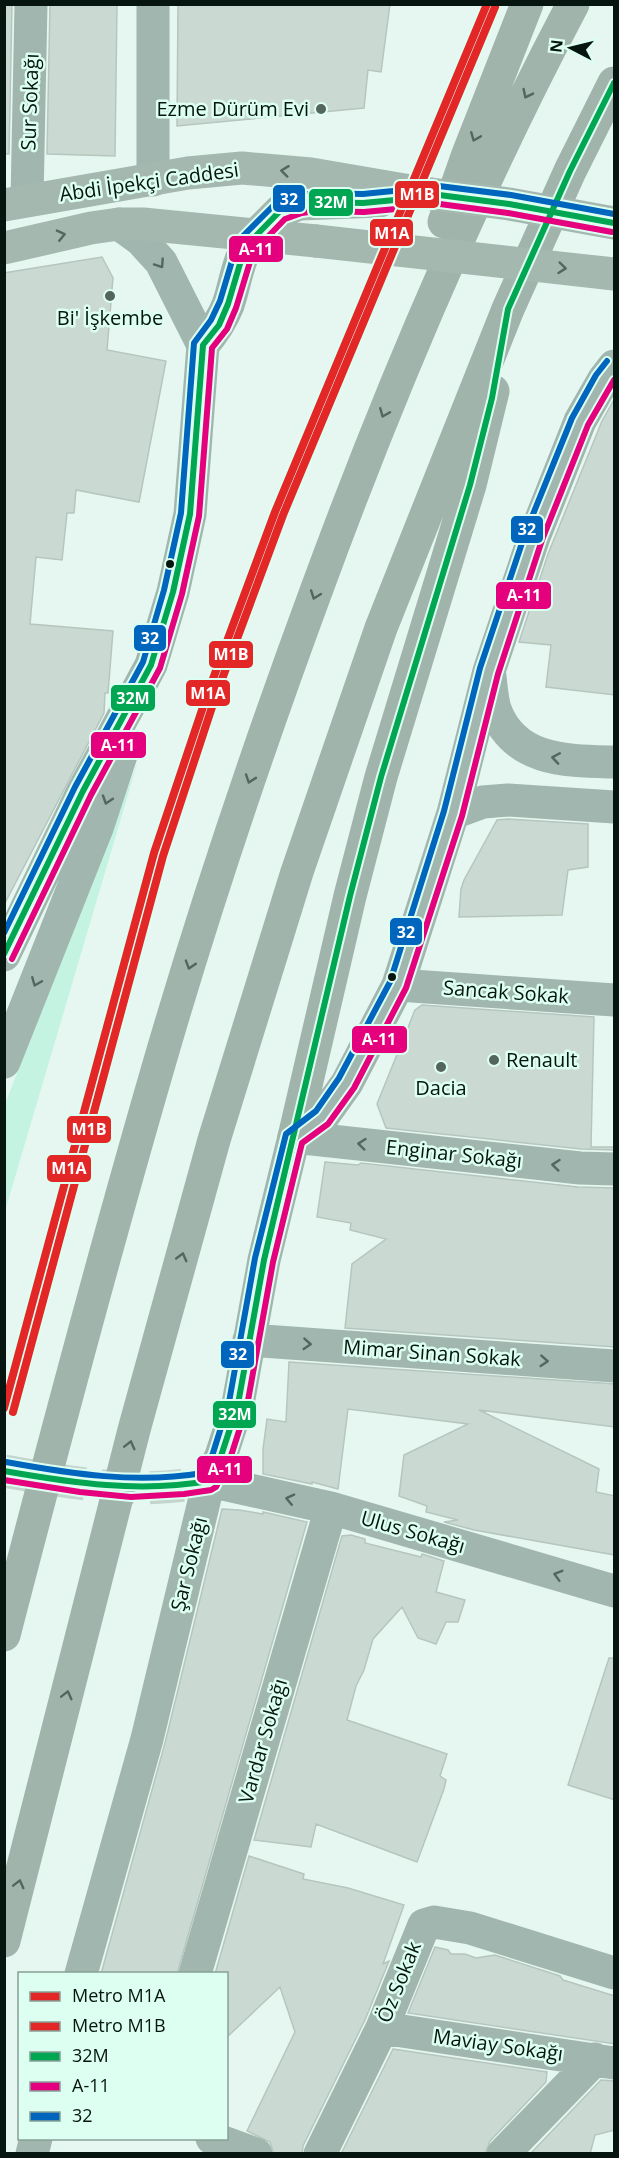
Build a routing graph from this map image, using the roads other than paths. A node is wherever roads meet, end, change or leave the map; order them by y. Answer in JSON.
{"nodes":[{"id":1,"x":31,"y":4,"type":"edge"},
{"id":2,"x":153,"y":4,"type":"edge"},
{"id":3,"x":527,"y":4,"type":"edge"},
{"id":4,"x":573,"y":4,"type":"edge"},
{"id":5,"x":615,"y":83,"type":"edge"},
{"id":6,"x":153,"y":180,"type":"junction"},
{"id":7,"x":341,"y":191,"type":"junction"},
{"id":8,"x":16,"y":203,"type":"edge"},
{"id":9,"x":615,"y":223,"type":"edge"},
{"id":10,"x":118,"y":224,"type":"junction"},
{"id":11,"x":256,"y":235,"type":"junction"},
{"id":12,"x":4,"y":248,"type":"edge"},
{"id":13,"x":615,"y":274,"type":"edge"},
{"id":14,"x":508,"y":309,"type":"junction"},
{"id":15,"x":203,"y":345,"type":"junction"},
{"id":16,"x":405,"y":359,"type":"junction"},
{"id":17,"x":615,"y":366,"type":"edge"},
{"id":18,"x":151,"y":665,"type":"junction"},
{"id":19,"x":489,"y":671,"type":"junction"},
{"id":20,"x":615,"y":762,"type":"edge"},
{"id":21,"x":615,"y":807,"type":"edge"},
{"id":22,"x":453,"y":813,"type":"junction"},
{"id":23,"x":4,"y":955,"type":"edge"},
{"id":24,"x":398,"y":985,"type":"junction"},
{"id":25,"x":615,"y":1000,"type":"edge"},
{"id":26,"x":4,"y":1062,"type":"edge"},
{"id":27,"x":294,"y":1137,"type":"junction"},
{"id":28,"x":615,"y":1169,"type":"edge"},
{"id":29,"x":249,"y":1340,"type":"junction"},
{"id":30,"x":615,"y":1366,"type":"edge"},
{"id":31,"x":209,"y":1481,"type":"junction"},
{"id":32,"x":331,"y":1508,"type":"junction"},
{"id":33,"x":615,"y":1591,"type":"edge"},
{"id":34,"x":4,"y":1635,"type":"edge"},
{"id":35,"x":4,"y":1941,"type":"edge"},
{"id":36,"x":82,"y":1972,"type":"edge"},
{"id":37,"x":196,"y":1972,"type":"edge"},
{"id":38,"x":615,"y":1973,"type":"edge"},
{"id":39,"x":381,"y":2028,"type":"junction"},
{"id":40,"x":605,"y":2061,"type":"edge"},
{"id":41,"x":215,"y":2140,"type":"edge"},
{"id":42,"x":256,"y":2154,"type":"edge"},
{"id":43,"x":320,"y":2154,"type":"edge"},
{"id":44,"x":503,"y":2154,"type":"edge"}],
"edges":[{"from":1,"to":8,"type":"street","name":"Sur Sokağı"},
{"from":2,"to":6,"type":"street"},
{"from":3,"to":16,"type":"highway","one_way":true},
{"from":4,"to":16,"type":"highway","one_way":true},
{"from":5,"to":14,"type":"highway"},
{"from":7,"to":6,"type":"main road","name":"Abdi İpekçi Caddesi","one_way":true},
{"from":6,"to":8,"type":"main road","name":"Abdi İpekçi Caddesi"},
{"from":7,"to":9,"type":"main road","name":"Abdi İpekçi Caddesi","bridge":true},
{"from":7,"to":11,"type":"main road"},
{"from":10,"to":11,"type":"main road","name":"Abdi İpekçi Caddesi"},
{"from":12,"to":10,"type":"main road","name":"Abdi İpekçi Caddesi","one_way":true},
{"from":10,"to":15,"type":"street","one_way":true},
{"from":11,"to":13,"type":"main road","name":"Abdi İpekçi Caddesi","one_way":true,"bridge":true},
{"from":11,"to":15,"type":"street"},
{"from":14,"to":27,"type":"highway"},
{"from":35,"to":14,"type":"highway","one_way":true},
{"from":15,"to":18,"type":"street"},
{"from":16,"to":34,"type":"highway","one_way":true},
{"from":17,"to":19,"type":"street"},
{"from":18,"to":23,"type":"street"},
{"from":18,"to":26,"type":"street","one_way":true},
{"from":20,"to":19,"type":"street","one_way":true},
{"from":19,"to":22,"type":"street"},
{"from":21,"to":22,"type":"street"},
{"from":22,"to":24,"type":"street"},
{"from":24,"to":25,"type":"street","name":"Sancak Sokak"},
{"from":24,"to":27,"type":"street"},
{"from":28,"to":27,"type":"street","name":"Enginar Sokağı","one_way":true},
{"from":27,"to":29,"type":"street","name":"Şar Sokağı"},
{"from":29,"to":30,"type":"street","name":"Mimar Sinan Sokak","one_way":true},
{"from":29,"to":31,"type":"street","name":"Şar Sokağı"},
{"from":32,"to":31,"type":"street","name":"Ulus Sokağı","one_way":true},
{"from":31,"to":36,"type":"street","name":"Şar Sokağı"},
{"from":33,"to":32,"type":"street","name":"Ulus Sokağı","one_way":true},
{"from":32,"to":37,"type":"street","name":"Vardar Sokağı"},
{"from":38,"to":39,"type":"street","name":"Öz Sokak"},
{"from":39,"to":40,"type":"street","name":"Maviay Sokağı"},
{"from":39,"to":43,"type":"street","name":"Öz Sokak"},
{"from":40,"to":44,"type":"street"},
{"from":41,"to":42,"type":"street"}]}
